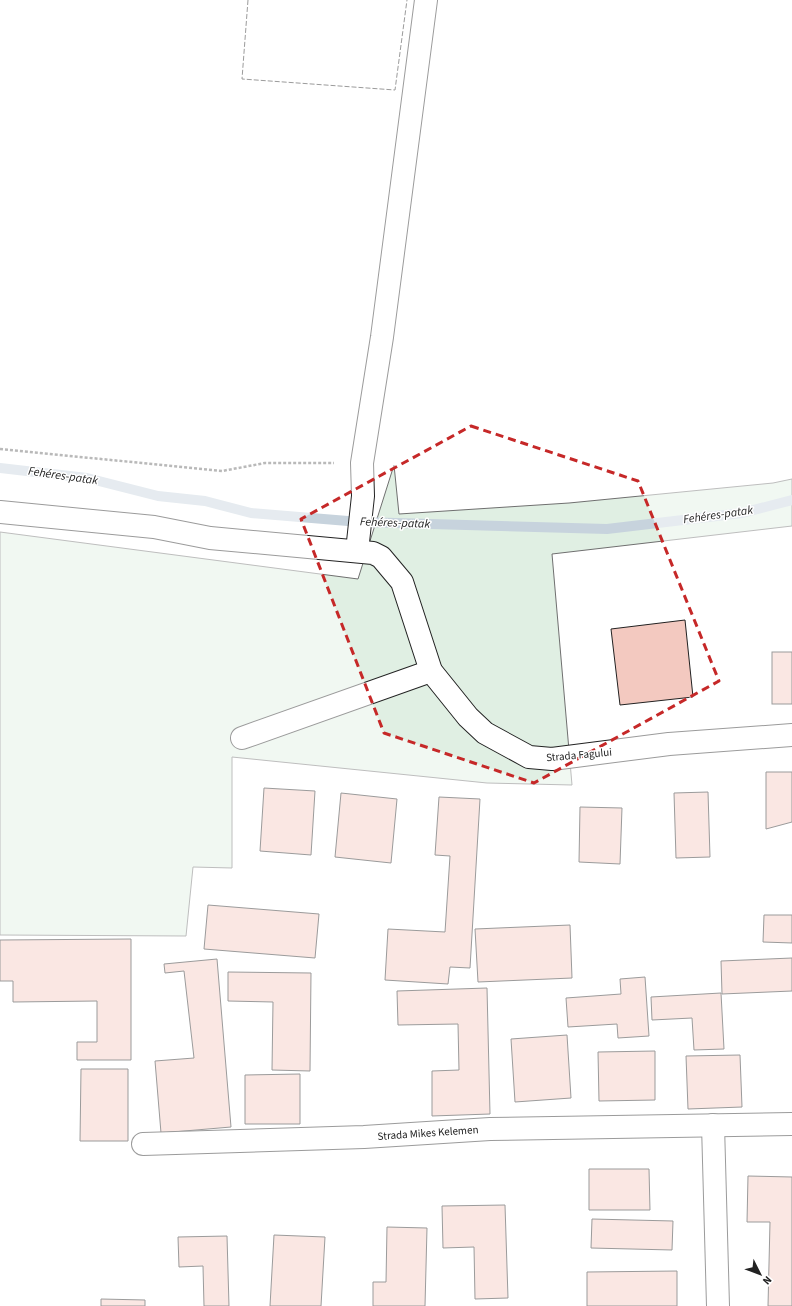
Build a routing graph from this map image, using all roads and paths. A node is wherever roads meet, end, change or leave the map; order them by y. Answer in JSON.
{"nodes":[{"id":1,"x":426,"y":0,"type":"edge"},
{"id":2,"x":0,"y":449,"type":"edge"},
{"id":3,"x":362,"y":463,"type":"junction"},
{"id":4,"x":0,"y":512,"type":"edge"},
{"id":5,"x":357,"y":548,"type":"junction"},
{"id":6,"x":431,"y":671,"type":"junction"},
{"id":7,"x":792,"y":735,"type":"edge"},
{"id":8,"x":242,"y":738,"type":"dead end"},
{"id":9,"x":792,"y":1124,"type":"edge"},
{"id":10,"x":713,"y":1125,"type":"junction"},
{"id":11,"x":143,"y":1144,"type":"dead end"},
{"id":12,"x":718,"y":1306,"type":"edge"}],
"edges":[{"from":1,"to":3,"type":"street"},
{"from":2,"to":3,"type":"path"},
{"from":3,"to":5,"type":"street"},
{"from":4,"to":5,"type":"street","name":"Strada Fagului"},
{"from":5,"to":6,"type":"street","name":"Strada Fagului"},
{"from":6,"to":7,"type":"street","name":"Strada Fagului"},
{"from":6,"to":8,"type":"street"},
{"from":9,"to":10,"type":"street","name":"Strada Mikes Kelemen"},
{"from":10,"to":11,"type":"street","name":"Strada Mikes Kelemen"},
{"from":10,"to":12,"type":"street"}]}
